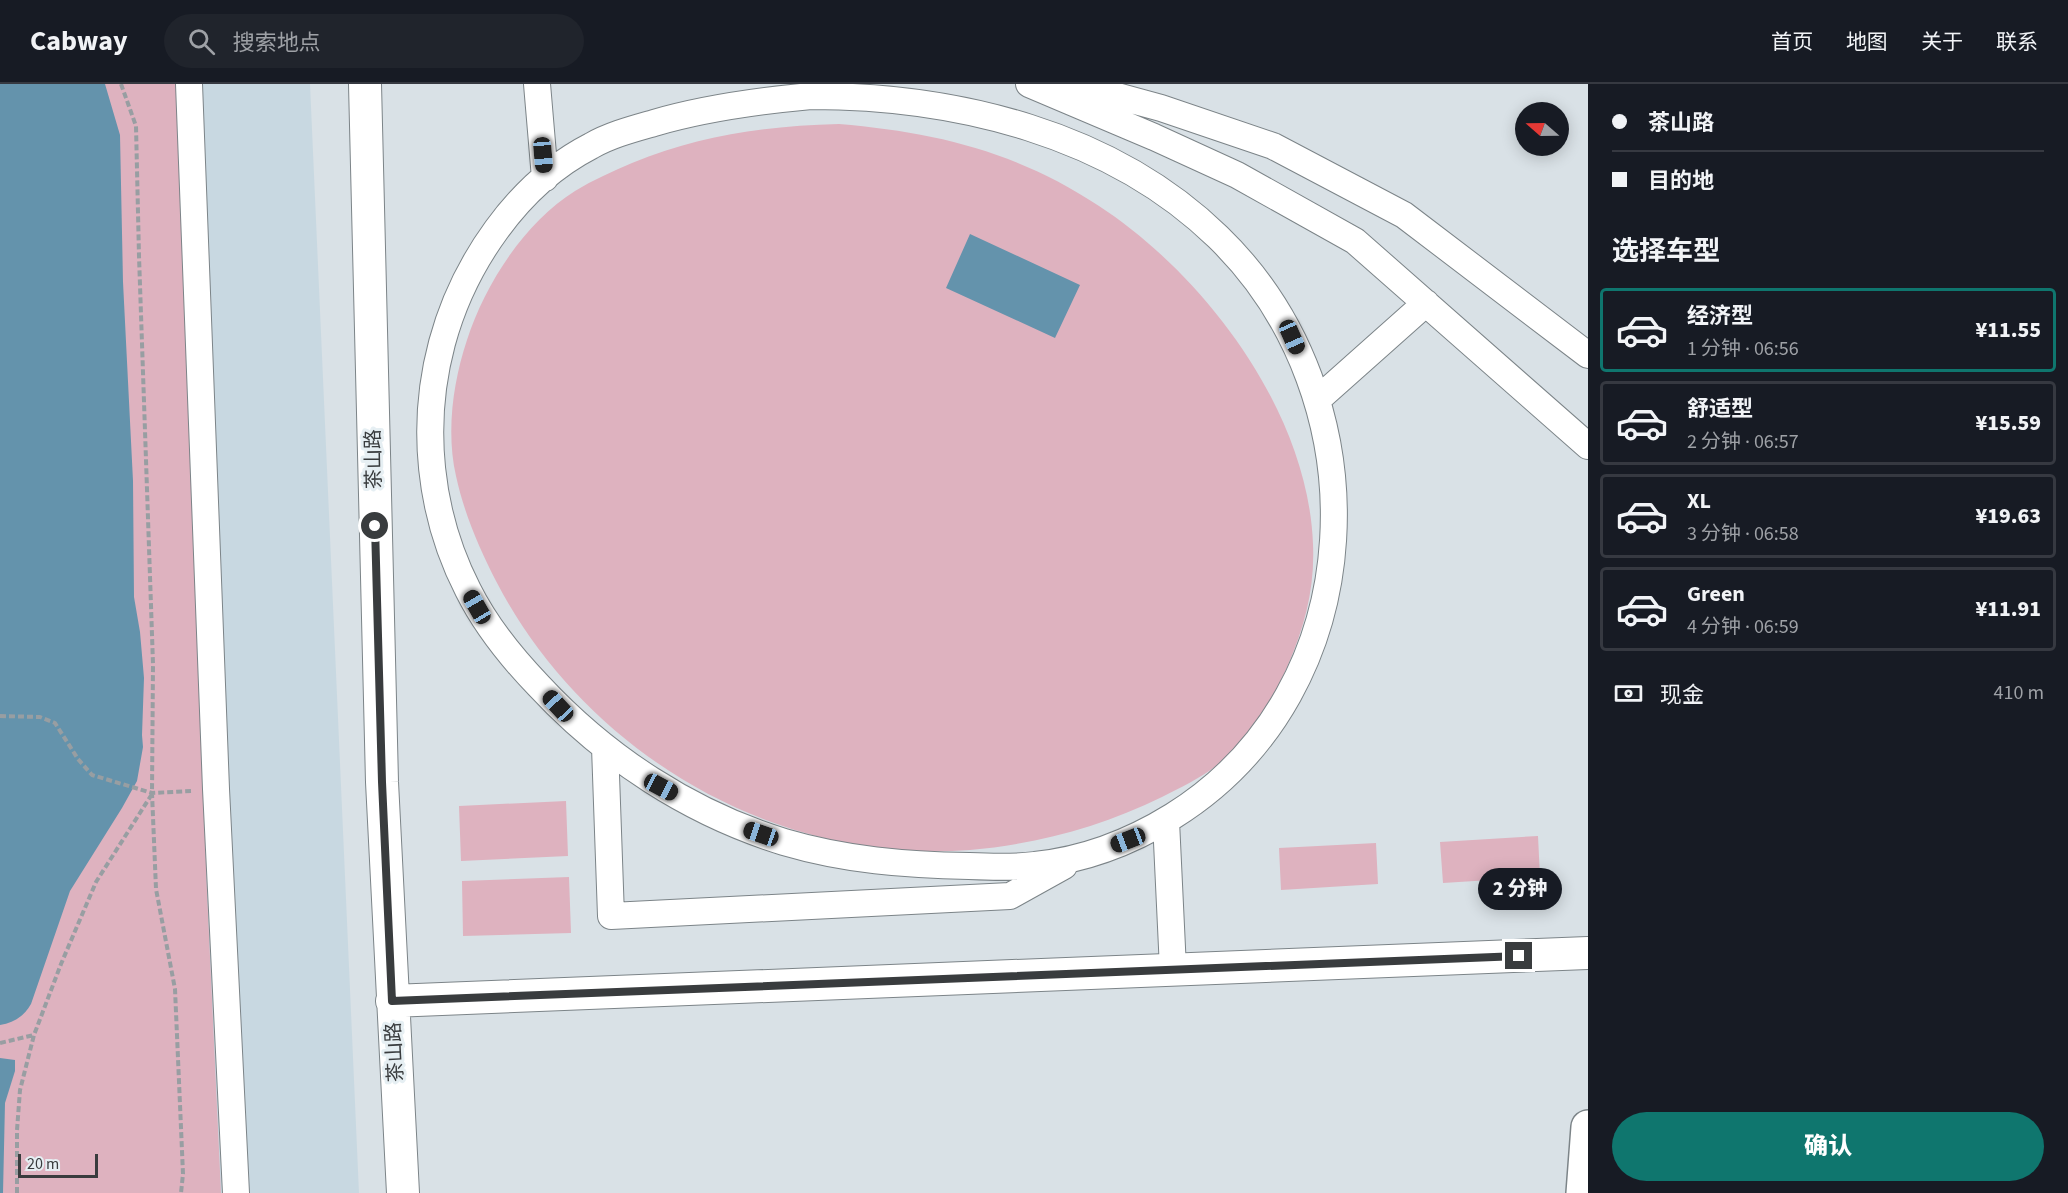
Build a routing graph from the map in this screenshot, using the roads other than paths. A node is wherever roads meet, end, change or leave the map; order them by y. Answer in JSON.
{"nodes":[{"id":1,"x":189,"y":84,"type":"edge"},
{"id":2,"x":365,"y":84,"type":"edge"},
{"id":3,"x":537,"y":84,"type":"edge"},
{"id":4,"x":1029,"y":84,"type":"edge"},
{"id":5,"x":1073,"y":84,"type":"edge"},
{"id":6,"x":545,"y":178,"type":"junction"},
{"id":7,"x":1426,"y":303,"type":"junction"},
{"id":8,"x":1588,"y":355,"type":"edge"},
{"id":9,"x":1317,"y":400,"type":"junction"},
{"id":10,"x":1588,"y":446,"type":"edge"},
{"id":11,"x":605,"y":747,"type":"junction"},
{"id":12,"x":1166,"y":820,"type":"junction"},
{"id":13,"x":1083,"y":855,"type":"junction"},
{"id":14,"x":1588,"y":953,"type":"edge"},
{"id":15,"x":1173,"y":969,"type":"junction"},
{"id":16,"x":392,"y":1001,"type":"junction"},
{"id":17,"x":1588,"y":1127,"type":"edge"},
{"id":18,"x":236,"y":1193,"type":"edge"},
{"id":19,"x":403,"y":1193,"type":"edge"},
{"id":20,"x":1583,"y":1193,"type":"edge"}],
"edges":[{"from":1,"to":18,"type":"street"},
{"from":2,"to":16,"type":"street","name":"茶山路"},
{"from":3,"to":6,"type":"street"},
{"from":4,"to":7,"type":"street"},
{"from":5,"to":8,"type":"street"},
{"from":6,"to":9,"type":"street"},
{"from":6,"to":11,"type":"street"},
{"from":7,"to":9,"type":"street"},
{"from":7,"to":10,"type":"street"},
{"from":9,"to":12,"type":"street"},
{"from":11,"to":13,"type":"street"},
{"from":11,"to":13,"type":"street"},
{"from":12,"to":13,"type":"street"},
{"from":12,"to":15,"type":"street"},
{"from":14,"to":15,"type":"street"},
{"from":15,"to":16,"type":"street"},
{"from":16,"to":19,"type":"street","name":"茶山路"},
{"from":17,"to":20,"type":"main road"}]}
